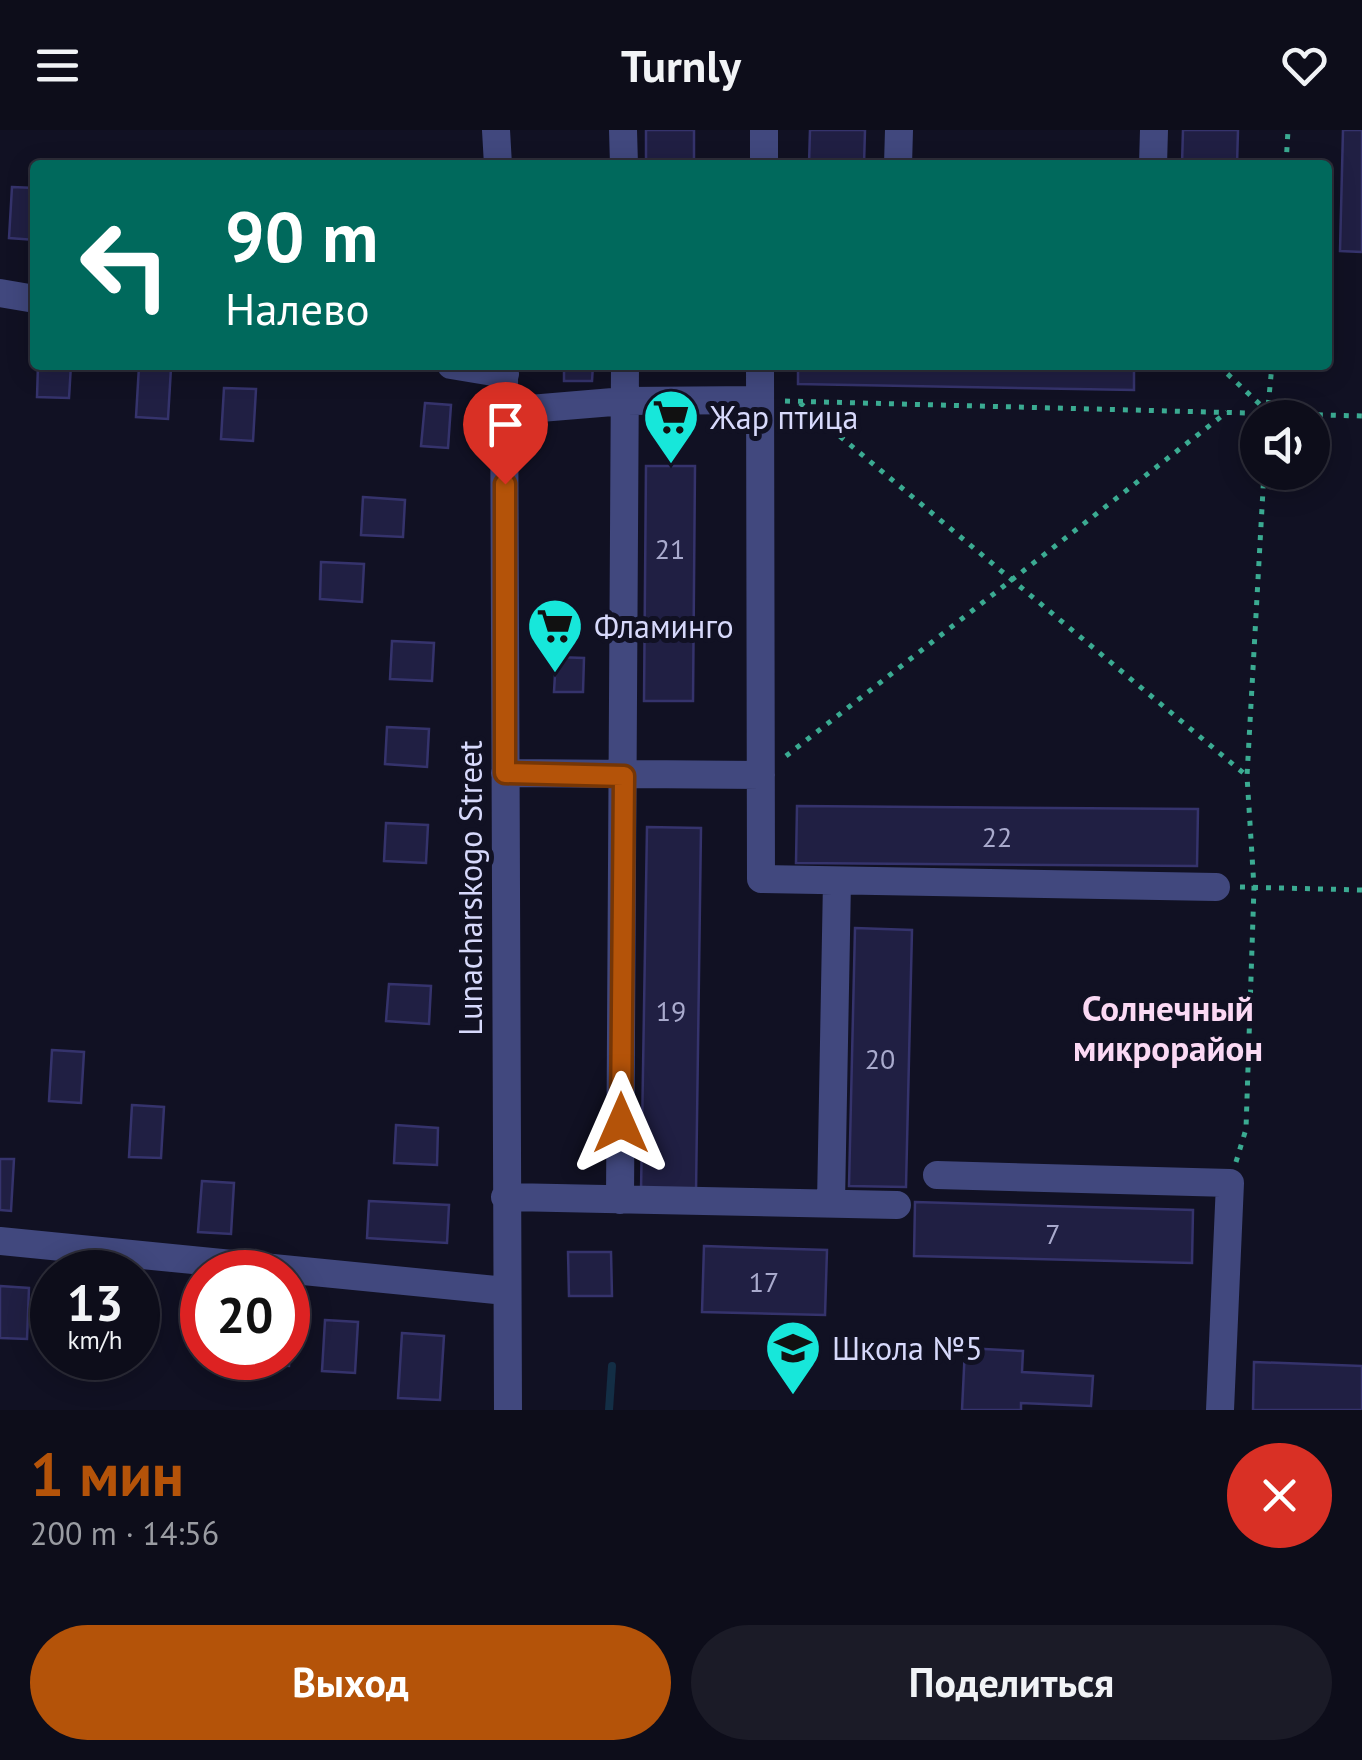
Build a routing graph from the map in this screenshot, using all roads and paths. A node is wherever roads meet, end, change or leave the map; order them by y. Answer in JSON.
{"nodes":[{"id":1,"x":496,"y":130,"type":"edge"},
{"id":2,"x":623,"y":130,"type":"edge"},
{"id":3,"x":764,"y":130,"type":"edge"},
{"id":4,"x":899,"y":130,"type":"edge"},
{"id":5,"x":1154,"y":130,"type":"edge"},
{"id":6,"x":1288,"y":130,"type":"edge"},
{"id":7,"x":498,"y":160,"type":"edge"},
{"id":8,"x":624,"y":160,"type":"edge"},
{"id":9,"x":764,"y":160,"type":"edge"},
{"id":10,"x":898,"y":160,"type":"edge"},
{"id":11,"x":1152,"y":160,"type":"edge"},
{"id":12,"x":1286,"y":160,"type":"edge"},
{"id":13,"x":0,"y":293,"type":"edge"},
{"id":14,"x":30,"y":298,"type":"edge"},
{"id":15,"x":505,"y":370,"type":"edge"},
{"id":16,"x":625,"y":370,"type":"edge"},
{"id":17,"x":760,"y":370,"type":"edge"},
{"id":18,"x":1223,"y":370,"type":"edge"},
{"id":19,"x":1271,"y":370,"type":"edge"},
{"id":20,"x":625,"y":400,"type":"junction"},
{"id":21,"x":760,"y":400,"type":"junction"},
{"id":22,"x":1253,"y":400,"type":"edge"},
{"id":23,"x":1268,"y":400,"type":"edge"},
{"id":24,"x":798,"y":401,"type":"junction"},
{"id":25,"x":1230,"y":410,"type":"junction"},
{"id":26,"x":505,"y":411,"type":"junction"},
{"id":27,"x":1240,"y":411,"type":"edge"},
{"id":28,"x":1330,"y":415,"type":"edge"},
{"id":29,"x":1362,"y":416,"type":"edge"},
{"id":30,"x":1263,"y":490,"type":"edge"},
{"id":31,"x":1010,"y":578,"type":"junction"},
{"id":32,"x":505,"y":773,"type":"junction"},
{"id":33,"x":624,"y":776,"type":"junction"},
{"id":34,"x":762,"y":776,"type":"junction"},
{"id":35,"x":1247,"y":776,"type":"junction"},
{"id":36,"x":837,"y":881,"type":"junction"},
{"id":37,"x":1216,"y":887,"type":"joint"},
{"id":38,"x":1254,"y":887,"type":"junction"},
{"id":39,"x":1362,"y":890,"type":"edge"},
{"id":40,"x":937,"y":1176,"type":"dead end"},
{"id":41,"x":1230,"y":1183,"type":"junction"},
{"id":42,"x":505,"y":1196,"type":"junction"},
{"id":43,"x":620,"y":1200,"type":"junction"},
{"id":44,"x":831,"y":1203,"type":"junction"},
{"id":45,"x":898,"y":1205,"type":"dead end"},
{"id":46,"x":0,"y":1241,"type":"edge"},
{"id":47,"x":506,"y":1291,"type":"junction"},
{"id":48,"x":508,"y":1410,"type":"edge"},
{"id":49,"x":1220,"y":1410,"type":"edge"}],
"edges":[{"from":1,"to":7,"type":"street"},
{"from":2,"to":8,"type":"street"},
{"from":3,"to":9,"type":"street"},
{"from":4,"to":10,"type":"street"},
{"from":5,"to":11,"type":"street"},
{"from":6,"to":12,"type":"path"},
{"from":13,"to":14,"type":"street"},
{"from":15,"to":26,"type":"street","name":"Lunacharskogo Street"},
{"from":16,"to":20,"type":"street"},
{"from":17,"to":21,"type":"street"},
{"from":18,"to":22,"type":"path"},
{"from":19,"to":23,"type":"path"},
{"from":20,"to":21,"type":"street"},
{"from":20,"to":26,"type":"street"},
{"from":20,"to":33,"type":"street"},
{"from":21,"to":24,"type":"path"},
{"from":21,"to":34,"type":"street"},
{"from":24,"to":25,"type":"path"},
{"from":24,"to":31,"type":"path"},
{"from":25,"to":27,"type":"path"},
{"from":25,"to":31,"type":"path"},
{"from":26,"to":32,"type":"street","name":"Lunacharskogo Street"},
{"from":28,"to":29,"type":"path"},
{"from":30,"to":35,"type":"path"},
{"from":31,"to":34,"type":"path"},
{"from":31,"to":35,"type":"path"},
{"from":32,"to":33,"type":"street"},
{"from":32,"to":42,"type":"street","name":"Lunacharskogo Street"},
{"from":33,"to":34,"type":"street"},
{"from":33,"to":43,"type":"street"},
{"from":34,"to":36,"type":"street"},
{"from":35,"to":38,"type":"path"},
{"from":36,"to":37,"type":"street"},
{"from":36,"to":44,"type":"street"},
{"from":37,"to":38,"type":"path"},
{"from":38,"to":39,"type":"path"},
{"from":38,"to":41,"type":"path"},
{"from":40,"to":41,"type":"street"},
{"from":41,"to":49,"type":"street"},
{"from":42,"to":43,"type":"street"},
{"from":42,"to":47,"type":"street","name":"Lunacharskogo Street"},
{"from":43,"to":44,"type":"street"},
{"from":44,"to":45,"type":"street"},
{"from":46,"to":47,"type":"street"},
{"from":47,"to":48,"type":"street","name":"Lunacharskogo Street"}]}
